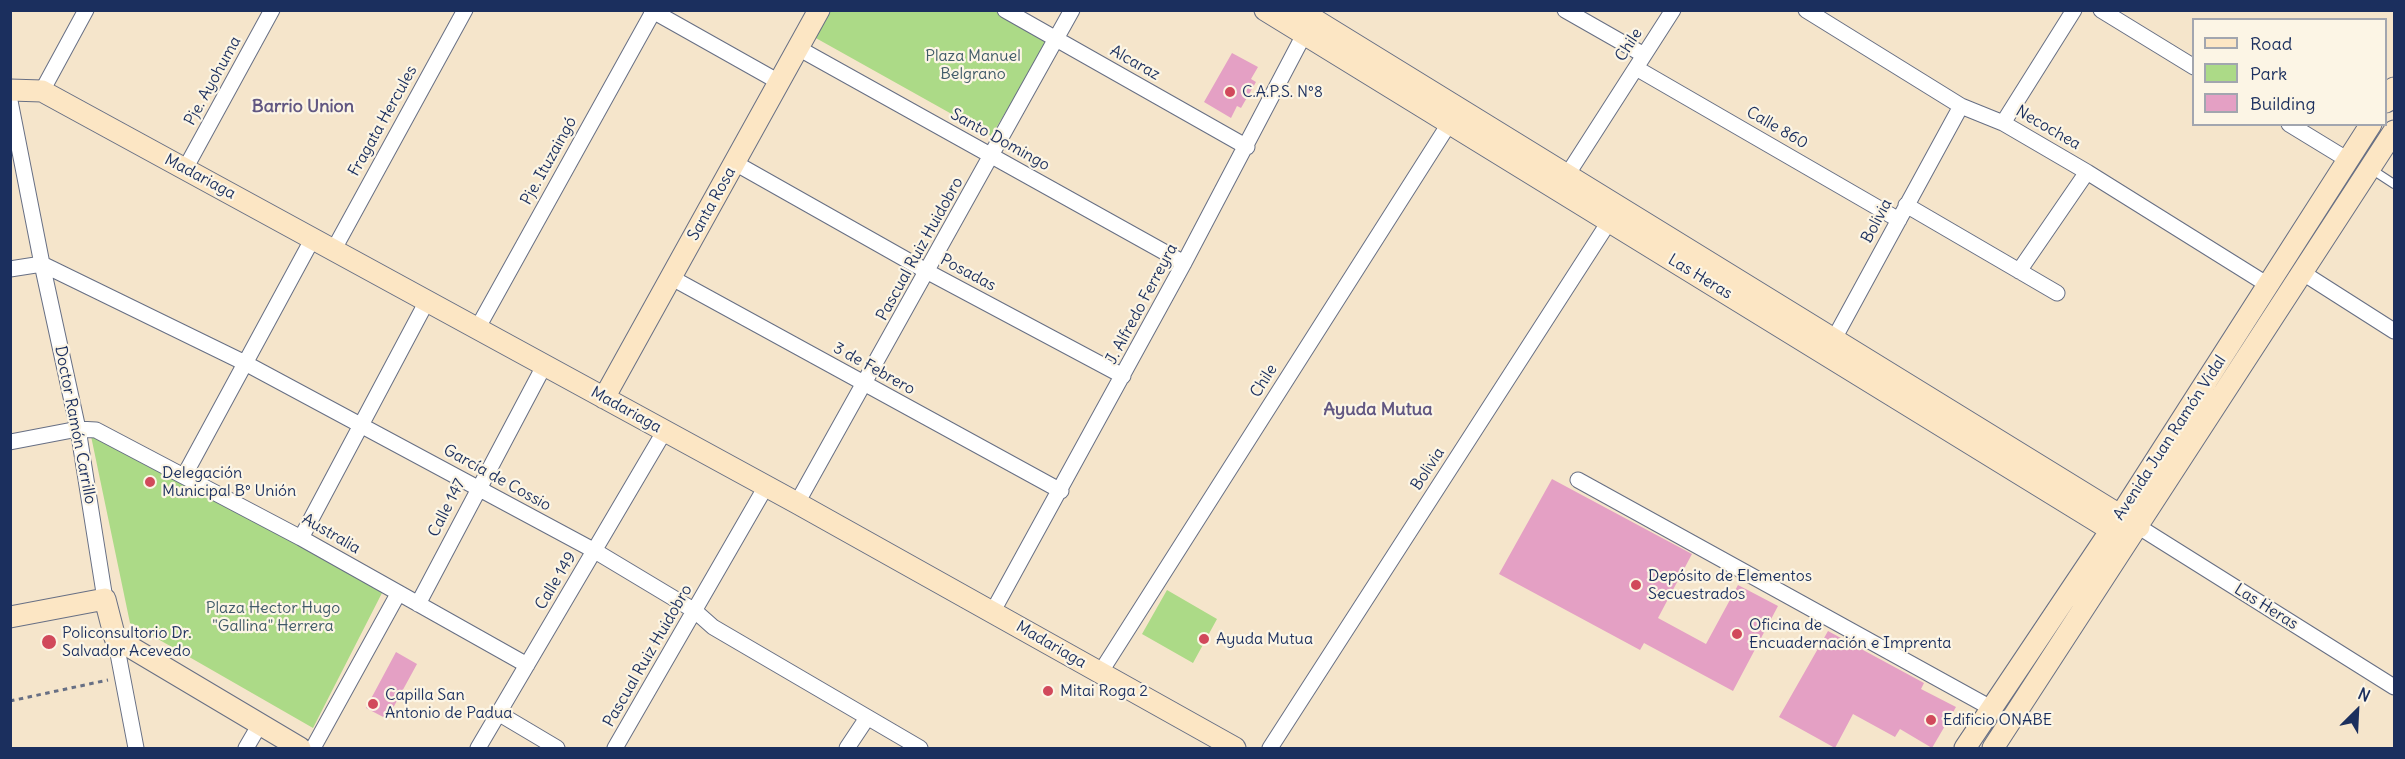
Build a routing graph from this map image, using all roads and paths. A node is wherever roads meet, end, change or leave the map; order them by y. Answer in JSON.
{"nodes":[{"id":1,"x":86,"y":10,"type":"edge"},
{"id":2,"x":272,"y":10,"type":"edge"},
{"id":3,"x":465,"y":10,"type":"edge"},
{"id":4,"x":819,"y":10,"type":"edge"},
{"id":5,"x":1005,"y":10,"type":"edge"},
{"id":6,"x":1072,"y":10,"type":"edge"},
{"id":7,"x":1264,"y":10,"type":"edge"},
{"id":8,"x":1564,"y":10,"type":"edge"},
{"id":9,"x":1673,"y":10,"type":"edge"},
{"id":10,"x":1806,"y":10,"type":"edge"},
{"id":11,"x":2074,"y":10,"type":"edge"},
{"id":12,"x":2101,"y":10,"type":"edge"},
{"id":13,"x":652,"y":11,"type":"edge"},
{"id":14,"x":1308,"y":19,"type":"edge"},
{"id":15,"x":1057,"y":40,"type":"junction"},
{"id":16,"x":798,"y":48,"type":"junction"},
{"id":17,"x":1640,"y":61,"type":"junction"},
{"id":18,"x":2192,"y":66,"type":"edge"},
{"id":19,"x":780,"y":82,"type":"junction"},
{"id":20,"x":10,"y":90,"type":"edge"},
{"id":21,"x":42,"y":91,"type":"junction"},
{"id":22,"x":10,"y":101,"type":"edge"},
{"id":23,"x":1961,"y":106,"type":"junction"},
{"id":24,"x":1454,"y":116,"type":"junction"},
{"id":25,"x":2003,"y":123,"type":"junction"},
{"id":26,"x":2292,"y":126,"type":"edge"},
{"id":27,"x":2370,"y":126,"type":"edge"},
{"id":28,"x":2394,"y":131,"type":"edge"},
{"id":29,"x":1247,"y":147,"type":"junction"},
{"id":30,"x":992,"y":156,"type":"junction"},
{"id":31,"x":2348,"y":160,"type":"junction"},
{"id":32,"x":735,"y":163,"type":"junction"},
{"id":33,"x":2370,"y":168,"type":"junction"},
{"id":34,"x":185,"y":169,"type":"junction"},
{"id":35,"x":2087,"y":172,"type":"junction"},
{"id":36,"x":1562,"y":183,"type":"junction"},
{"id":37,"x":2394,"y":184,"type":"edge"},
{"id":38,"x":1906,"y":205,"type":"junction"},
{"id":39,"x":1613,"y":215,"type":"junction"},
{"id":40,"x":1899,"y":220,"type":"junction"},
{"id":41,"x":313,"y":238,"type":"junction"},
{"id":42,"x":334,"y":249,"type":"junction"},
{"id":43,"x":1184,"y":263,"type":"junction"},
{"id":44,"x":42,"y":264,"type":"junction"},
{"id":45,"x":10,"y":269,"type":"edge"},
{"id":46,"x":2019,"y":271,"type":"junction"},
{"id":47,"x":928,"y":272,"type":"junction"},
{"id":48,"x":2303,"y":273,"type":"junction"},
{"id":49,"x":672,"y":278,"type":"junction"},
{"id":50,"x":2268,"y":285,"type":"junction"},
{"id":51,"x":2057,"y":293,"type":"dead end"},
{"id":52,"x":427,"y":301,"type":"junction"},
{"id":53,"x":477,"y":328,"type":"junction"},
{"id":54,"x":2394,"y":331,"type":"edge"},
{"id":55,"x":1830,"y":347,"type":"junction"},
{"id":56,"x":245,"y":363,"type":"junction"},
{"id":57,"x":544,"y":366,"type":"junction"},
{"id":58,"x":1123,"y":376,"type":"junction"},
{"id":59,"x":865,"y":385,"type":"junction"},
{"id":60,"x":604,"y":398,"type":"junction"},
{"id":61,"x":362,"y":424,"type":"junction"},
{"id":62,"x":78,"y":429,"type":"junction"},
{"id":63,"x":664,"y":432,"type":"junction"},
{"id":64,"x":10,"y":442,"type":"edge"},
{"id":65,"x":184,"y":476,"type":"junction"},
{"id":66,"x":1578,"y":480,"type":"dead end"},
{"id":67,"x":765,"y":488,"type":"junction"},
{"id":68,"x":478,"y":489,"type":"junction"},
{"id":69,"x":1061,"y":491,"type":"junction"},
{"id":70,"x":797,"y":503,"type":"junction"},
{"id":71,"x":2115,"y":522,"type":"junction"},
{"id":72,"x":2139,"y":527,"type":"junction"},
{"id":73,"x":301,"y":538,"type":"junction"},
{"id":74,"x":595,"y":551,"type":"junction"},
{"id":75,"x":398,"y":594,"type":"junction"},
{"id":76,"x":105,"y":599,"type":"junction"},
{"id":77,"x":418,"y":604,"type":"junction"},
{"id":78,"x":695,"y":611,"type":"junction"},
{"id":79,"x":993,"y":611,"type":"junction"},
{"id":80,"x":10,"y":617,"type":"edge"},
{"id":81,"x":115,"y":638,"type":"junction"},
{"id":82,"x":527,"y":665,"type":"junction"},
{"id":83,"x":1100,"y":673,"type":"junction"},
{"id":84,"x":122,"y":677,"type":"junction"},
{"id":85,"x":2394,"y":687,"type":"edge"},
{"id":86,"x":10,"y":701,"type":"edge"},
{"id":87,"x":1991,"y":708,"type":"junction"},
{"id":88,"x":498,"y":713,"type":"junction"},
{"id":89,"x":867,"y":718,"type":"junction"},
{"id":90,"x":260,"y":724,"type":"junction"},
{"id":91,"x":136,"y":748,"type":"edge"},
{"id":92,"x":246,"y":748,"type":"edge"},
{"id":93,"x":300,"y":748,"type":"edge"},
{"id":94,"x":313,"y":748,"type":"edge"},
{"id":95,"x":478,"y":748,"type":"edge"},
{"id":96,"x":557,"y":748,"type":"edge"},
{"id":97,"x":615,"y":748,"type":"edge"},
{"id":98,"x":847,"y":748,"type":"edge"},
{"id":99,"x":920,"y":748,"type":"edge"},
{"id":100,"x":1235,"y":748,"type":"edge"},
{"id":101,"x":1270,"y":748,"type":"edge"},
{"id":102,"x":1965,"y":748,"type":"edge"},
{"id":103,"x":1994,"y":748,"type":"edge"}],
"edges":[{"from":1,"to":21,"type":"street"},
{"from":2,"to":34,"type":"street","name":"Pje. Ayohuma"},
{"from":3,"to":42,"type":"street","name":"Fragata Hercules"},
{"from":4,"to":16,"type":"main road","name":"Santa Rosa"},
{"from":5,"to":15,"type":"street","name":"Alcaraz"},
{"from":6,"to":15,"type":"street","name":"Pascual Ruiz Huidobro"},
{"from":7,"to":14,"type":"main road","name":"Las Heras"},
{"from":8,"to":17,"type":"street","name":"Calle 860"},
{"from":9,"to":17,"type":"street","name":"Chile"},
{"from":10,"to":23,"type":"street","name":"Necochea"},
{"from":11,"to":25,"type":"street"},
{"from":12,"to":18,"type":"street"},
{"from":13,"to":19,"type":"street"},
{"from":13,"to":53,"type":"street","name":"Pje. Ituzaingó"},
{"from":14,"to":24,"type":"main road","name":"Las Heras"},
{"from":14,"to":29,"type":"street","name":"J. Alfredo Ferreyra"},
{"from":15,"to":29,"type":"street","name":"Alcaraz"},
{"from":15,"to":30,"type":"street","name":"Pascual Ruiz Huidobro"},
{"from":16,"to":19,"type":"main road","name":"Santa Rosa"},
{"from":16,"to":30,"type":"street","name":"Santo Domingo"},
{"from":17,"to":36,"type":"street","name":"Chile"},
{"from":17,"to":40,"type":"street","name":"Calle 860"},
{"from":19,"to":32,"type":"main road","name":"Santa Rosa"},
{"from":20,"to":21,"type":"main road","name":"Madariaga"},
{"from":21,"to":34,"type":"main road","name":"Madariaga"},
{"from":22,"to":44,"type":"street","name":"Doctor Ramón Carrillo"},
{"from":23,"to":25,"type":"street","name":"Necochea"},
{"from":23,"to":38,"type":"street","name":"Bolivia"},
{"from":24,"to":36,"type":"main road","name":"Las Heras"},
{"from":24,"to":83,"type":"street","name":"Chile"},
{"from":25,"to":35,"type":"street","name":"Necochea"},
{"from":26,"to":31,"type":"street"},
{"from":27,"to":31,"type":"main road","name":"Avenida Juan Ramón Vidal"},
{"from":28,"to":33,"type":"main road","name":"Avenida Juan Ramón Vidal"},
{"from":29,"to":43,"type":"street","name":"J. Alfredo Ferreyra"},
{"from":30,"to":43,"type":"street","name":"Santo Domingo"},
{"from":30,"to":47,"type":"street","name":"Pascual Ruiz Huidobro"},
{"from":31,"to":50,"type":"main road","name":"Avenida Juan Ramón Vidal"},
{"from":32,"to":47,"type":"street","name":"Posadas"},
{"from":32,"to":49,"type":"main road","name":"Santa Rosa"},
{"from":33,"to":37,"type":"lane"},
{"from":33,"to":48,"type":"main road","name":"Avenida Juan Ramón Vidal"},
{"from":34,"to":41,"type":"main road","name":"Madariaga"},
{"from":35,"to":46,"type":"street"},
{"from":35,"to":50,"type":"street","name":"Necochea"},
{"from":36,"to":39,"type":"main road","name":"Las Heras"},
{"from":38,"to":40,"type":"street","name":"Bolivia"},
{"from":38,"to":46,"type":"street"},
{"from":39,"to":55,"type":"main road","name":"Las Heras"},
{"from":39,"to":101,"type":"street","name":"Bolivia"},
{"from":40,"to":55,"type":"street","name":"Bolivia"},
{"from":41,"to":42,"type":"main road","name":"Madariaga"},
{"from":41,"to":56,"type":"street"},
{"from":42,"to":52,"type":"main road","name":"Madariaga"},
{"from":43,"to":58,"type":"street","name":"J. Alfredo Ferreyra"},
{"from":44,"to":45,"type":"street"},
{"from":44,"to":56,"type":"street","name":"García de Cossio"},
{"from":44,"to":62,"type":"street","name":"Doctor Ramón Carrillo"},
{"from":46,"to":51,"type":"street"},
{"from":47,"to":58,"type":"street","name":"Posadas"},
{"from":47,"to":59,"type":"street","name":"Pascual Ruiz Huidobro"},
{"from":48,"to":54,"type":"street"},
{"from":48,"to":72,"type":"main road","name":"Avenida Juan Ramón Vidal"},
{"from":49,"to":59,"type":"street","name":"3 de Febrero"},
{"from":49,"to":60,"type":"main road","name":"Santa Rosa"},
{"from":50,"to":71,"type":"main road","name":"Avenida Juan Ramón Vidal"},
{"from":52,"to":53,"type":"main road","name":"Madariaga"},
{"from":52,"to":61,"type":"street"},
{"from":53,"to":57,"type":"main road","name":"Madariaga"},
{"from":55,"to":71,"type":"main road","name":"Las Heras"},
{"from":56,"to":61,"type":"street","name":"García de Cossio"},
{"from":56,"to":65,"type":"street"},
{"from":57,"to":60,"type":"main road","name":"Madariaga"},
{"from":57,"to":68,"type":"street","name":"Calle 147"},
{"from":58,"to":69,"type":"street","name":"J. Alfredo Ferreyra"},
{"from":59,"to":69,"type":"street","name":"3 de Febrero"},
{"from":59,"to":70,"type":"street","name":"Pascual Ruiz Huidobro"},
{"from":60,"to":63,"type":"main road","name":"Madariaga"},
{"from":61,"to":68,"type":"street","name":"García de Cossio"},
{"from":61,"to":73,"type":"street"},
{"from":62,"to":64,"type":"street","name":"Australia"},
{"from":62,"to":65,"type":"street","name":"Australia"},
{"from":62,"to":76,"type":"street","name":"Doctor Ramón Carrillo"},
{"from":63,"to":67,"type":"main road","name":"Madariaga"},
{"from":63,"to":74,"type":"street","name":"Calle 149"},
{"from":65,"to":73,"type":"street","name":"Australia"},
{"from":66,"to":87,"type":"street"},
{"from":67,"to":70,"type":"main road","name":"Madariaga"},
{"from":67,"to":78,"type":"street","name":"Pascual Ruiz Huidobro"},
{"from":68,"to":74,"type":"street","name":"García de Cossio"},
{"from":68,"to":77,"type":"street","name":"Calle 147"},
{"from":69,"to":79,"type":"street","name":"J. Alfredo Ferreyra"},
{"from":70,"to":79,"type":"main road","name":"Madariaga"},
{"from":71,"to":72,"type":"main road"},
{"from":71,"to":87,"type":"main road","name":"Avenida Juan Ramón Vidal"},
{"from":72,"to":85,"type":"street","name":"Las Heras"},
{"from":72,"to":103,"type":"main road","name":"Avenida Juan Ramón Vidal"},
{"from":73,"to":75,"type":"street","name":"Australia"},
{"from":74,"to":78,"type":"street","name":"García de Cossio"},
{"from":74,"to":82,"type":"street","name":"Calle 149"},
{"from":75,"to":77,"type":"street","name":"Australia"},
{"from":75,"to":94,"type":"street"},
{"from":76,"to":80,"type":"main road"},
{"from":76,"to":81,"type":"main road","name":"Doctor Ramón Carrillo"},
{"from":77,"to":82,"type":"street","name":"Australia"},
{"from":78,"to":89,"type":"street","name":"García de Cossio"},
{"from":78,"to":97,"type":"street","name":"Pascual Ruiz Huidobro"},
{"from":79,"to":83,"type":"main road","name":"Madariaga"},
{"from":81,"to":84,"type":"street","name":"Doctor Ramón Carrillo"},
{"from":81,"to":90,"type":"main road"},
{"from":82,"to":88,"type":"street","name":"Calle 149"},
{"from":83,"to":100,"type":"main road","name":"Madariaga"},
{"from":84,"to":86,"type":"path"},
{"from":84,"to":91,"type":"street","name":"Doctor Ramón Carrillo"},
{"from":87,"to":102,"type":"main road","name":"Avenida Juan Ramón Vidal"},
{"from":88,"to":95,"type":"street","name":"Calle 149"},
{"from":88,"to":96,"type":"street"},
{"from":89,"to":98,"type":"street"},
{"from":89,"to":99,"type":"street","name":"García de Cossio"},
{"from":90,"to":92,"type":"street"},
{"from":90,"to":93,"type":"main road"}]}
